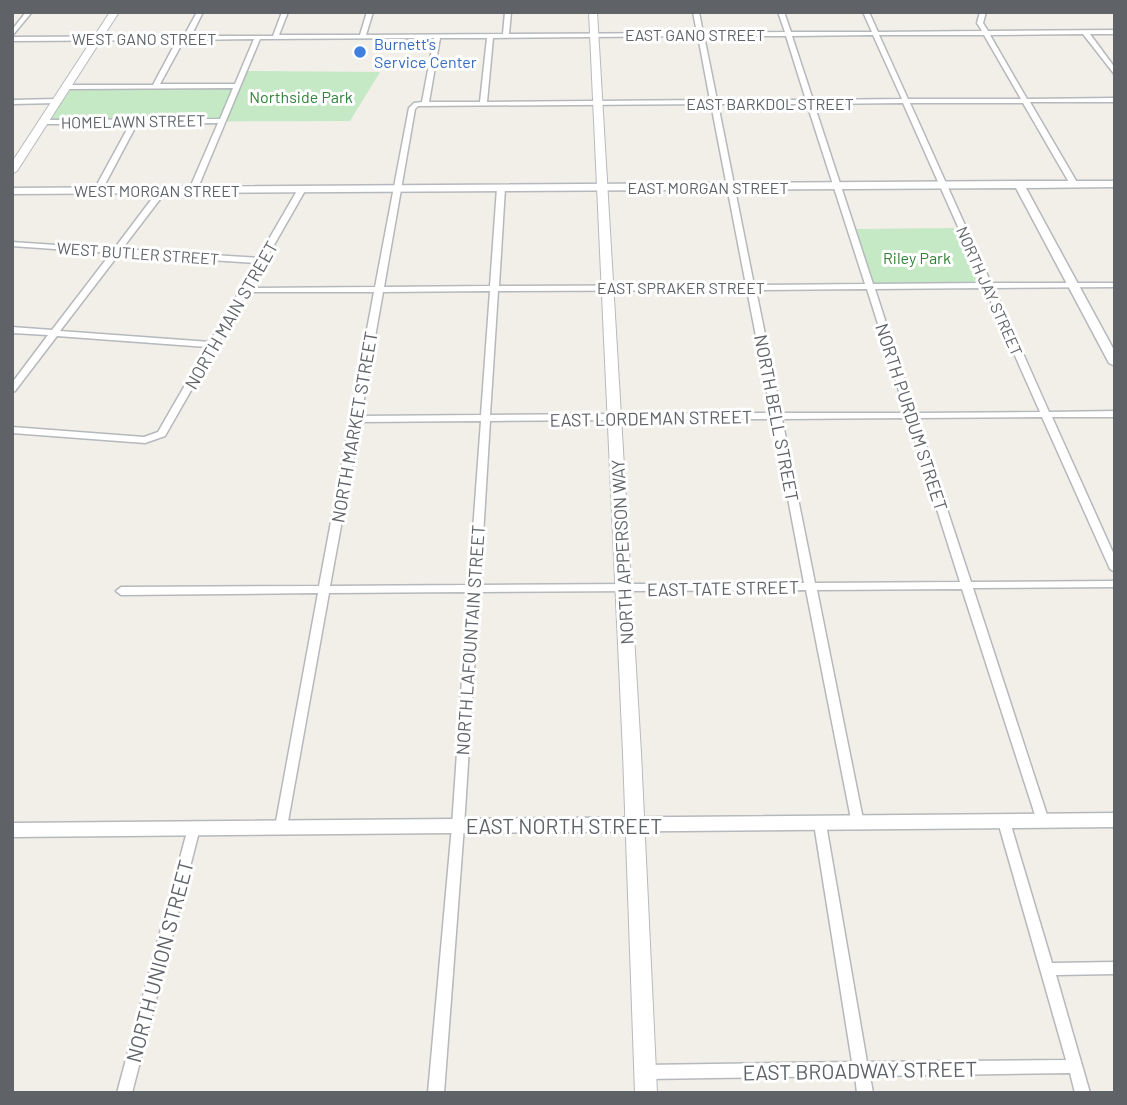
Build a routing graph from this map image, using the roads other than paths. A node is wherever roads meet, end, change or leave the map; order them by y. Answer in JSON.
{"nodes":[{"id":1,"x":29,"y":12,"type":"edge"},
{"id":2,"x":114,"y":12,"type":"edge"},
{"id":3,"x":200,"y":12,"type":"edge"},
{"id":4,"x":285,"y":12,"type":"edge"},
{"id":5,"x":370,"y":12,"type":"edge"},
{"id":6,"x":508,"y":12,"type":"edge"},
{"id":7,"x":593,"y":12,"type":"edge"},
{"id":8,"x":696,"y":12,"type":"edge"},
{"id":9,"x":781,"y":12,"type":"edge"},
{"id":10,"x":866,"y":12,"type":"edge"},
{"id":11,"x":983,"y":12,"type":"edge"},
{"id":12,"x":1086,"y":32,"type":"junction"},
{"id":13,"x":1115,"y":32,"type":"edge"},
{"id":14,"x":876,"y":33,"type":"junction"},
{"id":15,"x":986,"y":33,"type":"junction"},
{"id":16,"x":700,"y":34,"type":"junction"},
{"id":17,"x":788,"y":34,"type":"junction"},
{"id":18,"x":595,"y":35,"type":"junction"},
{"id":19,"x":12,"y":36,"type":"edge"},
{"id":20,"x":363,"y":36,"type":"junction"},
{"id":21,"x":437,"y":36,"type":"junction"},
{"id":22,"x":490,"y":36,"type":"junction"},
{"id":23,"x":506,"y":36,"type":"junction"},
{"id":24,"x":184,"y":37,"type":"junction"},
{"id":25,"x":258,"y":37,"type":"junction"},
{"id":26,"x":275,"y":37,"type":"junction"},
{"id":27,"x":98,"y":38,"type":"junction"},
{"id":28,"x":1115,"y":72,"type":"edge"},
{"id":29,"x":155,"y":86,"type":"junction"},
{"id":30,"x":237,"y":86,"type":"junction"},
{"id":31,"x":66,"y":87,"type":"junction"},
{"id":32,"x":1115,"y":100,"type":"edge"},
{"id":33,"x":1026,"y":101,"type":"junction"},
{"id":34,"x":12,"y":102,"type":"edge"},
{"id":35,"x":57,"y":102,"type":"junction"},
{"id":36,"x":810,"y":102,"type":"junction"},
{"id":37,"x":906,"y":102,"type":"junction"},
{"id":38,"x":598,"y":103,"type":"junction"},
{"id":39,"x":714,"y":103,"type":"junction"},
{"id":40,"x":425,"y":104,"type":"junction"},
{"id":41,"x":483,"y":104,"type":"junction"},
{"id":42,"x":135,"y":121,"type":"junction"},
{"id":43,"x":223,"y":121,"type":"junction"},
{"id":44,"x":44,"y":122,"type":"junction"},
{"id":45,"x":12,"y":171,"type":"edge"},
{"id":46,"x":1019,"y":184,"type":"junction"},
{"id":47,"x":1074,"y":184,"type":"junction"},
{"id":48,"x":1115,"y":184,"type":"edge"},
{"id":49,"x":943,"y":185,"type":"junction"},
{"id":50,"x":836,"y":186,"type":"junction"},
{"id":51,"x":604,"y":187,"type":"junction"},
{"id":52,"x":731,"y":187,"type":"junction"},
{"id":53,"x":397,"y":188,"type":"junction"},
{"id":54,"x":501,"y":188,"type":"junction"},
{"id":55,"x":302,"y":189,"type":"junction"},
{"id":56,"x":98,"y":190,"type":"junction"},
{"id":57,"x":163,"y":190,"type":"junction"},
{"id":58,"x":193,"y":190,"type":"junction"},
{"id":59,"x":12,"y":191,"type":"edge"},
{"id":60,"x":12,"y":244,"type":"edge"},
{"id":61,"x":116,"y":251,"type":"junction"},
{"id":62,"x":263,"y":261,"type":"junction"},
{"id":63,"x":988,"y":285,"type":"junction"},
{"id":64,"x":1074,"y":285,"type":"junction"},
{"id":65,"x":1115,"y":285,"type":"edge"},
{"id":66,"x":750,"y":286,"type":"junction"},
{"id":67,"x":869,"y":286,"type":"junction"},
{"id":68,"x":608,"y":288,"type":"junction"},
{"id":69,"x":493,"y":289,"type":"junction"},
{"id":70,"x":247,"y":290,"type":"junction"},
{"id":71,"x":379,"y":290,"type":"junction"},
{"id":72,"x":12,"y":330,"type":"edge"},
{"id":73,"x":54,"y":333,"type":"junction"},
{"id":74,"x":214,"y":345,"type":"junction"},
{"id":75,"x":1115,"y":363,"type":"edge"},
{"id":76,"x":12,"y":389,"type":"edge"},
{"id":77,"x":1046,"y":414,"type":"junction"},
{"id":78,"x":1115,"y":414,"type":"edge"},
{"id":79,"x":911,"y":416,"type":"junction"},
{"id":80,"x":776,"y":417,"type":"junction"},
{"id":81,"x":615,"y":418,"type":"junction"},
{"id":82,"x":355,"y":419,"type":"junction"},
{"id":83,"x":484,"y":419,"type":"junction"},
{"id":84,"x":12,"y":430,"type":"edge"},
{"id":85,"x":1115,"y":569,"type":"edge"},
{"id":86,"x":1115,"y":583,"type":"edge"},
{"id":87,"x":966,"y":585,"type":"junction"},
{"id":88,"x":810,"y":586,"type":"junction"},
{"id":89,"x":473,"y":589,"type":"junction"},
{"id":90,"x":623,"y":589,"type":"junction"},
{"id":91,"x":324,"y":590,"type":"junction"},
{"id":92,"x":121,"y":591,"type":"dead end"},
{"id":93,"x":1115,"y":820,"type":"edge"},
{"id":94,"x":1043,"y":821,"type":"junction"},
{"id":95,"x":1004,"y":822,"type":"junction"},
{"id":96,"x":820,"y":824,"type":"junction"},
{"id":97,"x":858,"y":824,"type":"junction"},
{"id":98,"x":634,"y":825,"type":"junction"},
{"id":99,"x":458,"y":826,"type":"junction"},
{"id":100,"x":281,"y":827,"type":"junction"},
{"id":101,"x":194,"y":828,"type":"junction"},
{"id":102,"x":12,"y":830,"type":"edge"},
{"id":103,"x":1115,"y":968,"type":"edge"},
{"id":104,"x":1047,"y":969,"type":"junction"},
{"id":105,"x":1076,"y":1066,"type":"junction"},
{"id":106,"x":861,"y":1070,"type":"junction"},
{"id":107,"x":645,"y":1083,"type":"edge"},
{"id":108,"x":124,"y":1093,"type":"edge"},
{"id":109,"x":436,"y":1093,"type":"edge"},
{"id":110,"x":865,"y":1093,"type":"edge"},
{"id":111,"x":1083,"y":1093,"type":"edge"}],
"edges":[{"from":1,"to":19,"type":"street"},
{"from":2,"to":27,"type":"main road"},
{"from":3,"to":24,"type":"street"},
{"from":4,"to":26,"type":"street"},
{"from":5,"to":20,"type":"street"},
{"from":6,"to":23,"type":"street"},
{"from":7,"to":18,"type":"main road","name":"NORTH APPERSON WAY"},
{"from":8,"to":16,"type":"street","name":"NORTH BELL STREET"},
{"from":9,"to":17,"type":"street","name":"NORTH PURDUM STREET"},
{"from":10,"to":14,"type":"street","name":"NORTH JAY STREET"},
{"from":11,"to":15,"type":"street"},
{"from":12,"to":13,"type":"street","name":"EAST GANO STREET"},
{"from":12,"to":15,"type":"street","name":"EAST GANO STREET"},
{"from":12,"to":28,"type":"street"},
{"from":14,"to":15,"type":"street","name":"EAST GANO STREET"},
{"from":14,"to":17,"type":"street","name":"EAST GANO STREET"},
{"from":14,"to":37,"type":"street","name":"NORTH JAY STREET"},
{"from":15,"to":33,"type":"street"},
{"from":16,"to":17,"type":"street","name":"EAST GANO STREET"},
{"from":16,"to":18,"type":"street","name":"EAST GANO STREET"},
{"from":16,"to":39,"type":"street","name":"NORTH BELL STREET"},
{"from":17,"to":36,"type":"street","name":"NORTH PURDUM STREET"},
{"from":18,"to":23,"type":"street","name":"EAST GANO STREET"},
{"from":18,"to":38,"type":"main road","name":"NORTH APPERSON WAY"},
{"from":19,"to":27,"type":"street","name":"WEST GANO STREET"},
{"from":20,"to":21,"type":"street","name":"EAST GANO STREET"},
{"from":20,"to":26,"type":"street","name":"EAST GANO STREET"},
{"from":21,"to":22,"type":"street","name":"EAST GANO STREET"},
{"from":21,"to":40,"type":"street","name":"NORTH MARKET STREET"},
{"from":22,"to":23,"type":"street","name":"EAST GANO STREET"},
{"from":22,"to":41,"type":"street"},
{"from":24,"to":25,"type":"street","name":"WEST GANO STREET"},
{"from":24,"to":27,"type":"street","name":"WEST GANO STREET"},
{"from":24,"to":29,"type":"street"},
{"from":25,"to":26,"type":"street","name":"WEST GANO STREET"},
{"from":25,"to":30,"type":"street"},
{"from":27,"to":31,"type":"main road"},
{"from":29,"to":30,"type":"street"},
{"from":29,"to":31,"type":"street"},
{"from":30,"to":43,"type":"street"},
{"from":31,"to":35,"type":"main road"},
{"from":32,"to":33,"type":"street","name":"EAST BARKDOL STREET"},
{"from":33,"to":37,"type":"street","name":"EAST BARKDOL STREET"},
{"from":33,"to":47,"type":"street"},
{"from":34,"to":35,"type":"street"},
{"from":35,"to":44,"type":"main road"},
{"from":36,"to":37,"type":"street","name":"EAST BARKDOL STREET"},
{"from":36,"to":39,"type":"street","name":"EAST BARKDOL STREET"},
{"from":36,"to":50,"type":"street","name":"NORTH PURDUM STREET"},
{"from":37,"to":49,"type":"street","name":"NORTH JAY STREET"},
{"from":38,"to":39,"type":"street","name":"EAST BARKDOL STREET"},
{"from":38,"to":41,"type":"street","name":"EAST BARKDOL STREET"},
{"from":38,"to":51,"type":"main road","name":"NORTH APPERSON WAY"},
{"from":39,"to":52,"type":"street","name":"NORTH BELL STREET"},
{"from":40,"to":41,"type":"street","name":"EAST BARKDOL STREET"},
{"from":40,"to":53,"type":"street","name":"NORTH MARKET STREET"},
{"from":42,"to":43,"type":"street","name":"HOMELAWN STREET"},
{"from":42,"to":44,"type":"street","name":"HOMELAWN STREET"},
{"from":42,"to":56,"type":"street"},
{"from":43,"to":58,"type":"street"},
{"from":44,"to":45,"type":"main road"},
{"from":46,"to":47,"type":"street","name":"EAST MORGAN STREET"},
{"from":46,"to":49,"type":"street","name":"EAST MORGAN STREET"},
{"from":46,"to":64,"type":"street"},
{"from":47,"to":48,"type":"street","name":"EAST MORGAN STREET"},
{"from":49,"to":50,"type":"street","name":"EAST MORGAN STREET"},
{"from":49,"to":63,"type":"street","name":"NORTH JAY STREET"},
{"from":50,"to":52,"type":"street","name":"EAST MORGAN STREET"},
{"from":50,"to":67,"type":"street","name":"NORTH PURDUM STREET"},
{"from":51,"to":52,"type":"street","name":"EAST MORGAN STREET"},
{"from":51,"to":54,"type":"street","name":"EAST MORGAN STREET"},
{"from":51,"to":68,"type":"main road","name":"NORTH APPERSON WAY"},
{"from":52,"to":66,"type":"street","name":"NORTH BELL STREET"},
{"from":53,"to":54,"type":"street","name":"EAST MORGAN STREET"},
{"from":53,"to":55,"type":"street","name":"EAST MORGAN STREET"},
{"from":53,"to":71,"type":"street","name":"NORTH MARKET STREET"},
{"from":54,"to":69,"type":"street","name":"NORTH LAFOUNTAIN STREET"},
{"from":55,"to":58,"type":"street","name":"WEST MORGAN STREET"},
{"from":55,"to":62,"type":"street","name":"NORTH MAIN STREET"},
{"from":56,"to":57,"type":"street","name":"WEST MORGAN STREET"},
{"from":56,"to":59,"type":"street","name":"WEST MORGAN STREET"},
{"from":57,"to":58,"type":"street","name":"WEST MORGAN STREET"},
{"from":57,"to":61,"type":"street"},
{"from":60,"to":61,"type":"street","name":"WEST BUTLER STREET"},
{"from":61,"to":62,"type":"street","name":"WEST BUTLER STREET"},
{"from":61,"to":73,"type":"street"},
{"from":62,"to":70,"type":"street","name":"NORTH MAIN STREET"},
{"from":63,"to":64,"type":"street","name":"EAST SPRAKER STREET"},
{"from":63,"to":67,"type":"street","name":"EAST SPRAKER STREET"},
{"from":63,"to":77,"type":"street","name":"NORTH JAY STREET"},
{"from":64,"to":65,"type":"street","name":"EAST SPRAKER STREET"},
{"from":64,"to":75,"type":"street"},
{"from":66,"to":67,"type":"street","name":"EAST SPRAKER STREET"},
{"from":66,"to":68,"type":"street","name":"EAST SPRAKER STREET"},
{"from":66,"to":80,"type":"street","name":"NORTH BELL STREET"},
{"from":67,"to":79,"type":"street","name":"NORTH PURDUM STREET"},
{"from":68,"to":69,"type":"street","name":"EAST SPRAKER STREET"},
{"from":68,"to":81,"type":"main road","name":"NORTH APPERSON WAY"},
{"from":69,"to":71,"type":"street","name":"EAST SPRAKER STREET"},
{"from":69,"to":83,"type":"street","name":"NORTH LAFOUNTAIN STREET"},
{"from":70,"to":71,"type":"street","name":"EAST SPRAKER STREET"},
{"from":70,"to":74,"type":"street","name":"NORTH MAIN STREET"},
{"from":71,"to":82,"type":"street","name":"NORTH MARKET STREET"},
{"from":72,"to":73,"type":"street"},
{"from":73,"to":74,"type":"street"},
{"from":73,"to":76,"type":"street"},
{"from":74,"to":84,"type":"street","name":"NORTH MAIN STREET"},
{"from":77,"to":78,"type":"street","name":"EAST LORDEMAN STREET"},
{"from":77,"to":79,"type":"street","name":"EAST LORDEMAN STREET"},
{"from":77,"to":85,"type":"street","name":"NORTH JAY STREET"},
{"from":79,"to":80,"type":"street","name":"EAST LORDEMAN STREET"},
{"from":79,"to":87,"type":"street","name":"NORTH PURDUM STREET"},
{"from":80,"to":81,"type":"street","name":"EAST LORDEMAN STREET"},
{"from":80,"to":88,"type":"street","name":"NORTH BELL STREET"},
{"from":81,"to":83,"type":"street","name":"EAST LORDEMAN STREET"},
{"from":81,"to":90,"type":"main road","name":"NORTH APPERSON WAY"},
{"from":82,"to":83,"type":"street","name":"EAST LORDEMAN STREET"},
{"from":82,"to":91,"type":"street","name":"NORTH MARKET STREET"},
{"from":83,"to":89,"type":"street","name":"NORTH LAFOUNTAIN STREET"},
{"from":86,"to":87,"type":"street","name":"EAST TATE STREET"},
{"from":87,"to":88,"type":"street","name":"EAST TATE STREET"},
{"from":87,"to":94,"type":"street","name":"NORTH PURDUM STREET"},
{"from":88,"to":90,"type":"street","name":"EAST TATE STREET"},
{"from":88,"to":97,"type":"street","name":"NORTH BELL STREET"},
{"from":89,"to":90,"type":"street","name":"EAST TATE STREET"},
{"from":89,"to":91,"type":"street","name":"EAST TATE STREET"},
{"from":89,"to":99,"type":"street","name":"NORTH LAFOUNTAIN STREET"},
{"from":90,"to":98,"type":"main road","name":"NORTH APPERSON WAY"},
{"from":91,"to":92,"type":"street","name":"EAST TATE STREET"},
{"from":91,"to":100,"type":"street","name":"NORTH MARKET STREET"},
{"from":93,"to":94,"type":"street","name":"EAST NORTH STREET"},
{"from":94,"to":95,"type":"street","name":"EAST NORTH STREET"},
{"from":95,"to":97,"type":"street","name":"EAST NORTH STREET"},
{"from":95,"to":104,"type":"street"},
{"from":96,"to":97,"type":"street","name":"EAST NORTH STREET"},
{"from":96,"to":98,"type":"street","name":"EAST NORTH STREET"},
{"from":96,"to":106,"type":"street"},
{"from":98,"to":99,"type":"street","name":"EAST NORTH STREET"},
{"from":98,"to":107,"type":"main road","name":"NORTH APPERSON WAY"},
{"from":99,"to":100,"type":"street","name":"EAST NORTH STREET"},
{"from":99,"to":109,"type":"street","name":"NORTH LAFOUNTAIN STREET"},
{"from":100,"to":101,"type":"street","name":"EAST NORTH STREET"},
{"from":101,"to":102,"type":"street","name":"EAST NORTH STREET"},
{"from":101,"to":108,"type":"street","name":"NORTH UNION STREET"},
{"from":103,"to":104,"type":"street"},
{"from":104,"to":105,"type":"street"},
{"from":105,"to":106,"type":"street","name":"EAST BROADWAY STREET"},
{"from":105,"to":111,"type":"street"},
{"from":106,"to":107,"type":"street","name":"EAST BROADWAY STREET"},
{"from":106,"to":110,"type":"street"}]}
